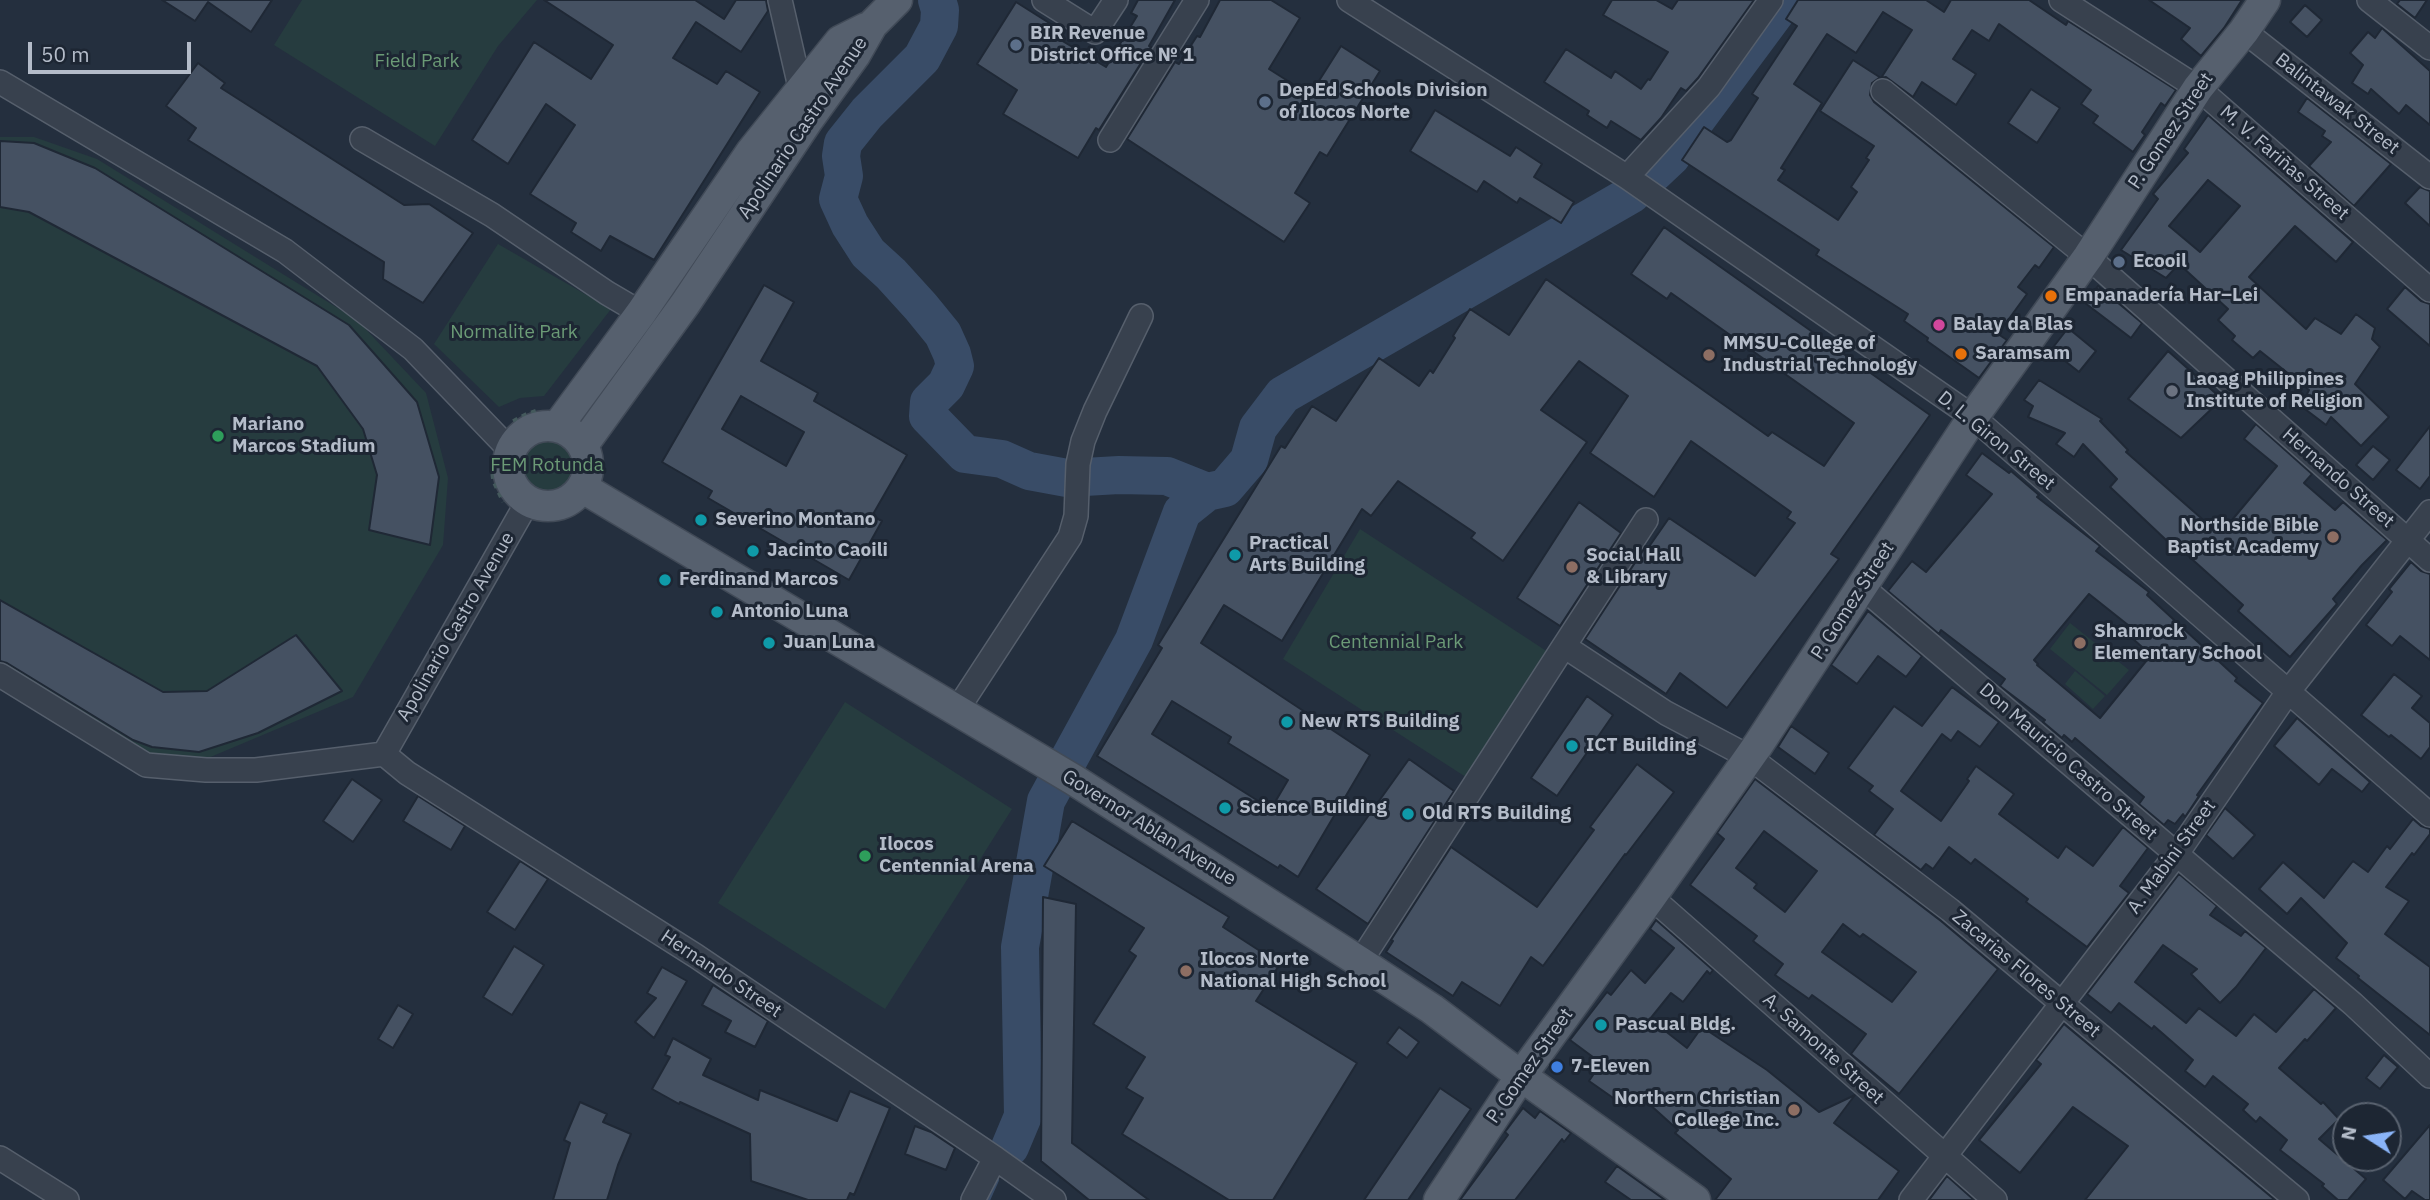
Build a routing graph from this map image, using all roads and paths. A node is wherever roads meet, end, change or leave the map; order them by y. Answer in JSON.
{"nodes":[{"id":1,"x":780,"y":0,"type":"edge"},
{"id":2,"x":897,"y":0,"type":"edge"},
{"id":3,"x":1045,"y":0,"type":"edge"},
{"id":4,"x":1116,"y":0,"type":"edge"},
{"id":5,"x":1197,"y":0,"type":"edge"},
{"id":6,"x":1349,"y":0,"type":"edge"},
{"id":7,"x":1770,"y":0,"type":"edge"},
{"id":8,"x":2061,"y":0,"type":"edge"},
{"id":9,"x":2266,"y":0,"type":"edge"},
{"id":10,"x":2369,"y":0,"type":"edge"},
{"id":11,"x":872,"y":25,"type":"junction"},
{"id":12,"x":2244,"y":31,"type":"junction"},
{"id":13,"x":2430,"y":48,"type":"edge"},
{"id":14,"x":0,"y":82,"type":"edge"},
{"id":15,"x":2197,"y":88,"type":"junction"},
{"id":16,"x":800,"y":89,"type":"junction"},
{"id":17,"x":1883,"y":91,"type":"dead end"},
{"id":18,"x":808,"y":120,"type":"junction"},
{"id":19,"x":362,"y":139,"type":"dead end"},
{"id":20,"x":1110,"y":140,"type":"dead end"},
{"id":21,"x":1627,"y":177,"type":"junction"},
{"id":22,"x":2430,"y":177,"type":"edge"},
{"id":23,"x":2088,"y":257,"type":"junction"},
{"id":24,"x":2430,"y":290,"type":"edge"},
{"id":25,"x":641,"y":313,"type":"junction"},
{"id":26,"x":1141,"y":316,"type":"dead end"},
{"id":27,"x":1973,"y":417,"type":"junction"},
{"id":28,"x":557,"y":427,"type":"junction"},
{"id":29,"x":504,"y":444,"type":"junction"},
{"id":30,"x":583,"y":446,"type":"junction"},
{"id":31,"x":583,"y":488,"type":"junction"},
{"id":32,"x":516,"y":502,"type":"junction"},
{"id":33,"x":2430,"y":512,"type":"edge"},
{"id":34,"x":1646,"y":520,"type":"dead end"},
{"id":35,"x":2408,"y":540,"type":"junction"},
{"id":36,"x":2430,"y":560,"type":"edge"},
{"id":37,"x":1863,"y":587,"type":"junction"},
{"id":38,"x":1564,"y":646,"type":"junction"},
{"id":39,"x":0,"y":675,"type":"edge"},
{"id":40,"x":2288,"y":692,"type":"junction"},
{"id":41,"x":957,"y":710,"type":"junction"},
{"id":42,"x":384,"y":754,"type":"junction"},
{"id":43,"x":1749,"y":757,"type":"junction"},
{"id":44,"x":2430,"y":815,"type":"edge"},
{"id":45,"x":2176,"y":855,"type":"junction"},
{"id":46,"x":1651,"y":897,"type":"junction"},
{"id":47,"x":1360,"y":962,"type":"junction"},
{"id":48,"x":2062,"y":1003,"type":"junction"},
{"id":49,"x":1521,"y":1076,"type":"junction"},
{"id":50,"x":2430,"y":1076,"type":"edge"},
{"id":51,"x":1944,"y":1156,"type":"junction"},
{"id":52,"x":0,"y":1158,"type":"edge"},
{"id":53,"x":995,"y":1158,"type":"junction"},
{"id":54,"x":67,"y":1200,"type":"edge"},
{"id":55,"x":973,"y":1200,"type":"edge"},
{"id":56,"x":1054,"y":1200,"type":"edge"},
{"id":57,"x":1438,"y":1200,"type":"edge"},
{"id":58,"x":1695,"y":1200,"type":"edge"},
{"id":59,"x":1911,"y":1200,"type":"edge"},
{"id":60,"x":1995,"y":1200,"type":"edge"},
{"id":61,"x":2297,"y":1200,"type":"edge"}],
"edges":[{"from":1,"to":16,"type":"street"},
{"from":2,"to":11,"type":"main road"},
{"from":3,"to":4,"type":"street"},
{"from":5,"to":20,"type":"street"},
{"from":6,"to":21,"type":"street","name":"D. L. Giron Street"},
{"from":7,"to":21,"type":"street"},
{"from":8,"to":15,"type":"street","name":"M. V. Fariñas Street"},
{"from":9,"to":12,"type":"main road","name":"P. Gomez Street"},
{"from":10,"to":13,"type":"street"},
{"from":11,"to":16,"type":"main road","name":"Apolinario Castro Avenue"},
{"from":11,"to":18,"type":"main road","name":"Apolinario Castro Avenue"},
{"from":12,"to":15,"type":"main road","name":"P. Gomez Street"},
{"from":12,"to":22,"type":"street","name":"Balintawak Street"},
{"from":14,"to":29,"type":"street"},
{"from":15,"to":23,"type":"main road","name":"P. Gomez Street"},
{"from":15,"to":24,"type":"street","name":"M. V. Fariñas Street"},
{"from":16,"to":18,"type":"street"},
{"from":16,"to":25,"type":"main road","name":"Apolinario Castro Avenue"},
{"from":17,"to":23,"type":"street","name":"Hernando Street"},
{"from":18,"to":30,"type":"main road","name":"Apolinario Castro Avenue"},
{"from":19,"to":25,"type":"street"},
{"from":21,"to":27,"type":"street","name":"D. L. Giron Street"},
{"from":23,"to":27,"type":"main road","name":"P. Gomez Street"},
{"from":23,"to":35,"type":"street","name":"Hernando Street"},
{"from":25,"to":28,"type":"main road","name":"Apolinario Castro Avenue"},
{"from":26,"to":41,"type":"street"},
{"from":27,"to":37,"type":"main road","name":"P. Gomez Street"},
{"from":27,"to":40,"type":"street","name":"D. L. Giron Street"},
{"from":28,"to":29,"type":"main road"},
{"from":28,"to":30,"type":"main road"},
{"from":29,"to":32,"type":"main road"},
{"from":29,"to":32,"type":"path"},
{"from":30,"to":31,"type":"main road"},
{"from":31,"to":32,"type":"main road"},
{"from":31,"to":41,"type":"main road","name":"Governor Ablan Avenue"},
{"from":32,"to":42,"type":"street","name":"Apolinario Castro Avenue"},
{"from":33,"to":35,"type":"street","name":"A. Mabini Street"},
{"from":34,"to":38,"type":"street"},
{"from":35,"to":36,"type":"street","name":"Hernando Street"},
{"from":35,"to":40,"type":"street","name":"A. Mabini Street"},
{"from":37,"to":43,"type":"main road","name":"P. Gomez Street"},
{"from":37,"to":45,"type":"street","name":"Don Mauricio Castro Street"},
{"from":38,"to":43,"type":"street","name":"Zacarias Flores Street"},
{"from":38,"to":47,"type":"street"},
{"from":39,"to":42,"type":"street"},
{"from":40,"to":44,"type":"street","name":"D. L. Giron Street"},
{"from":40,"to":45,"type":"street","name":"A. Mabini Street"},
{"from":41,"to":47,"type":"main road","name":"Governor Ablan Avenue"},
{"from":42,"to":53,"type":"street","name":"Hernando Street"},
{"from":43,"to":46,"type":"main road","name":"P. Gomez Street"},
{"from":43,"to":48,"type":"street","name":"Zacarias Flores Street"},
{"from":45,"to":48,"type":"street","name":"A. Mabini Street"},
{"from":45,"to":50,"type":"street","name":"Don Mauricio Castro Street"},
{"from":46,"to":49,"type":"main road","name":"P. Gomez Street"},
{"from":46,"to":51,"type":"street","name":"A. Samonte Street"},
{"from":47,"to":49,"type":"main road","name":"Governor Ablan Avenue"},
{"from":48,"to":51,"type":"street","name":"A. Mabini Street"},
{"from":48,"to":61,"type":"street","name":"Zacarias Flores Street"},
{"from":49,"to":57,"type":"main road","name":"P. Gomez Street"},
{"from":49,"to":58,"type":"main road","name":"Governor Ablan Avenue"},
{"from":51,"to":59,"type":"street","name":"A. Mabini Street"},
{"from":51,"to":60,"type":"street","name":"A. Samonte Street"},
{"from":52,"to":54,"type":"street"},
{"from":53,"to":55,"type":"street"},
{"from":53,"to":56,"type":"street","name":"Hernando Street"}]}
